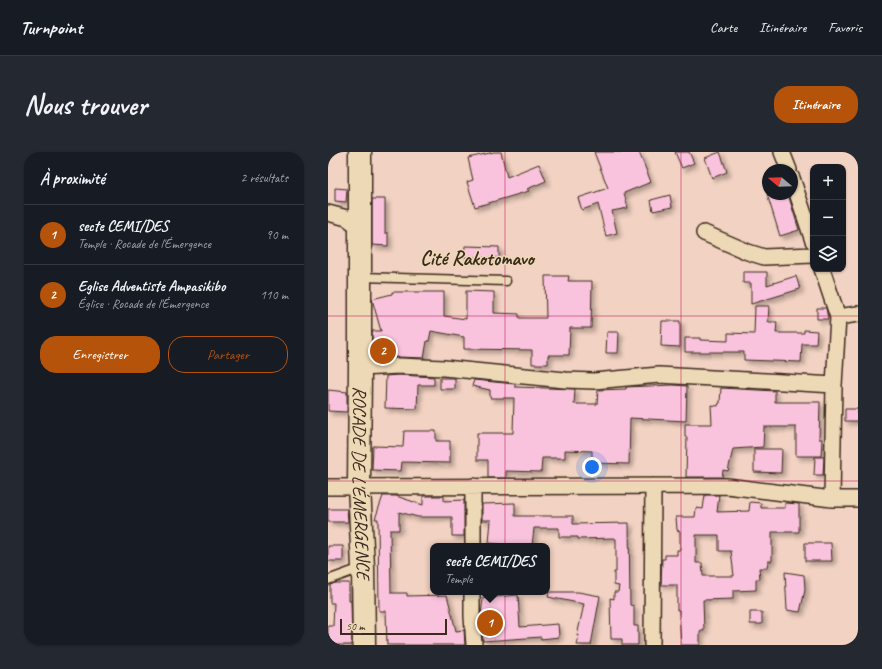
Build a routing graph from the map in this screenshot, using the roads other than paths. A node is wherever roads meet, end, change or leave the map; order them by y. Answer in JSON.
{"nodes":[{"id":1,"x":360,"y":152,"type":"edge"},
{"id":2,"x":782,"y":152,"type":"edge"},
{"id":3,"x":787,"y":164,"type":"edge"},
{"id":4,"x":798,"y":196,"type":"edge"},
{"id":5,"x":328,"y":212,"type":"edge"},
{"id":6,"x":359,"y":227,"type":"junction"},
{"id":7,"x":704,"y":233,"type":"dead end"},
{"id":8,"x":811,"y":236,"type":"edge"},
{"id":9,"x":810,"y":255,"type":"edge"},
{"id":10,"x":823,"y":272,"type":"edge"},
{"id":11,"x":359,"y":277,"type":"junction"},
{"id":12,"x":506,"y":281,"type":"dead end"},
{"id":13,"x":858,"y":314,"type":"edge"},
{"id":14,"x":838,"y":317,"type":"junction"},
{"id":15,"x":360,"y":368,"type":"junction"},
{"id":16,"x":834,"y":385,"type":"junction"},
{"id":17,"x":359,"y":486,"type":"junction"},
{"id":18,"x":473,"y":486,"type":"junction"},
{"id":19,"x":653,"y":486,"type":"junction"},
{"id":20,"x":328,"y":487,"type":"edge"},
{"id":21,"x":832,"y":499,"type":"junction"},
{"id":22,"x":858,"y":499,"type":"edge"},
{"id":23,"x":473,"y":543,"type":"edge"},
{"id":24,"x":363,"y":567,"type":"junction"},
{"id":25,"x":328,"y":580,"type":"edge"},
{"id":26,"x":472,"y":595,"type":"edge"},
{"id":27,"x":364,"y":645,"type":"edge"},
{"id":28,"x":474,"y":645,"type":"edge"},
{"id":29,"x":652,"y":645,"type":"edge"}],
"edges":[{"from":1,"to":6,"type":"street","name":"ROCADE DE L'ÉMERGENCE"},
{"from":2,"to":3,"type":"street"},
{"from":4,"to":8,"type":"street"},
{"from":5,"to":6,"type":"street"},
{"from":6,"to":11,"type":"street","name":"ROCADE DE L'ÉMERGENCE"},
{"from":7,"to":9,"type":"street"},
{"from":10,"to":14,"type":"street"},
{"from":11,"to":12,"type":"lane"},
{"from":11,"to":15,"type":"street","name":"ROCADE DE L'ÉMERGENCE"},
{"from":13,"to":14,"type":"street"},
{"from":14,"to":16,"type":"street"},
{"from":15,"to":16,"type":"street"},
{"from":15,"to":17,"type":"street","name":"ROCADE DE L'ÉMERGENCE"},
{"from":16,"to":21,"type":"street"},
{"from":17,"to":18,"type":"street"},
{"from":17,"to":20,"type":"street"},
{"from":17,"to":24,"type":"street","name":"ROCADE DE L'ÉMERGENCE"},
{"from":18,"to":19,"type":"street"},
{"from":18,"to":23,"type":"street"},
{"from":19,"to":21,"type":"street"},
{"from":19,"to":29,"type":"street"},
{"from":21,"to":22,"type":"street"},
{"from":24,"to":25,"type":"lane"},
{"from":24,"to":27,"type":"street","name":"ROCADE DE L'ÉMERGENCE"},
{"from":26,"to":28,"type":"street"}]}
